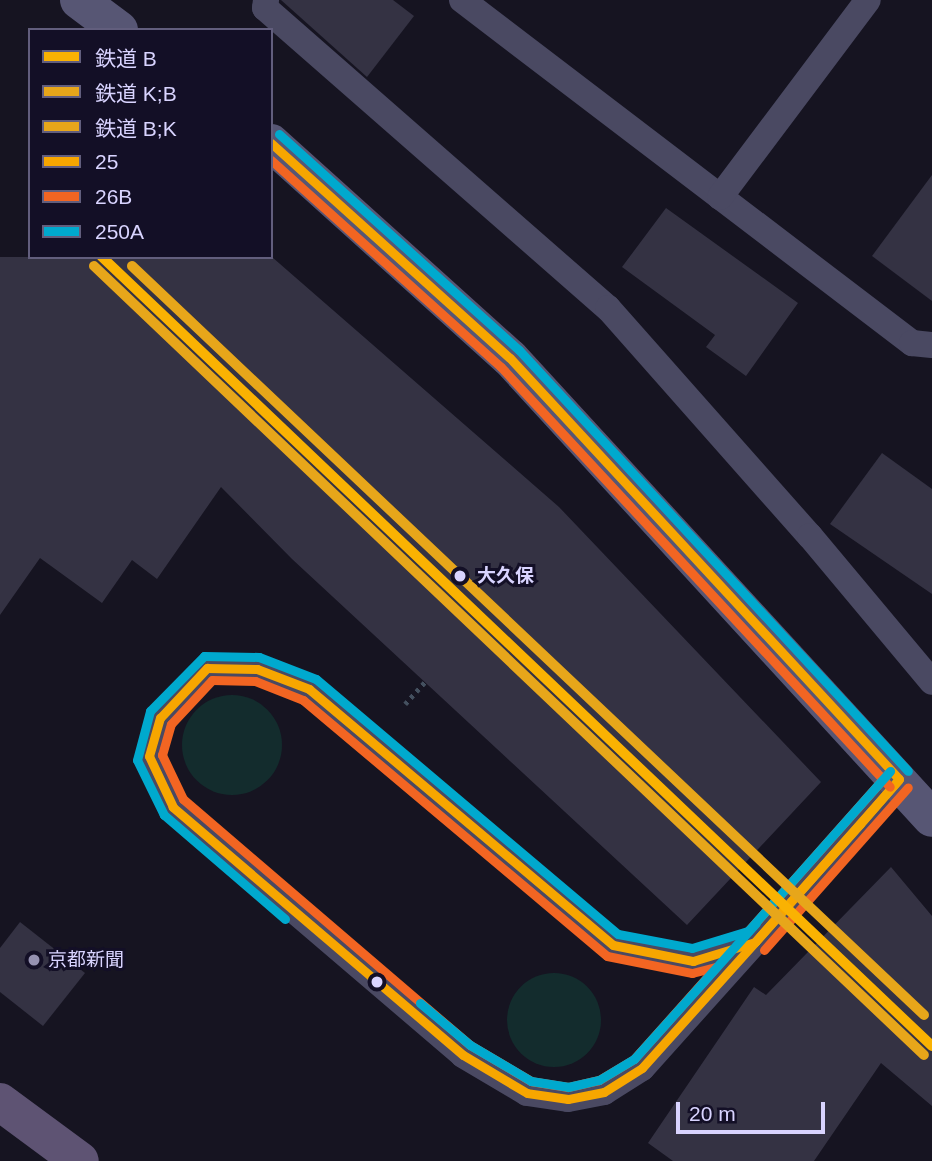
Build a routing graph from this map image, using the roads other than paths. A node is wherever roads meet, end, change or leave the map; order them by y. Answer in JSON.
{"nodes":[{"id":1,"x":79,"y":0,"type":"edge"},
{"id":2,"x":266,"y":0,"type":"edge"},
{"id":3,"x":462,"y":0,"type":"edge"},
{"id":4,"x":868,"y":0,"type":"edge"},
{"id":5,"x":116,"y":28,"type":"edge"},
{"id":6,"x":273,"y":145,"type":"edge"},
{"id":7,"x":720,"y":197,"type":"junction"},
{"id":8,"x":932,"y":345,"type":"edge"},
{"id":9,"x":932,"y":682,"type":"edge"},
{"id":10,"x":900,"y":779,"type":"junction"},
{"id":11,"x":932,"y":818,"type":"edge"},
{"id":12,"x":755,"y":942,"type":"junction"},
{"id":13,"x":0,"y":1102,"type":"edge"},
{"id":14,"x":80,"y":1161,"type":"edge"}],
"edges":[{"from":1,"to":5,"type":"street"},
{"from":2,"to":9,"type":"lane"},
{"from":3,"to":7,"type":"lane"},
{"from":4,"to":7,"type":"lane"},
{"from":6,"to":10,"type":"street"},
{"from":7,"to":8,"type":"lane"},
{"from":10,"to":11,"type":"street"},
{"from":10,"to":12,"type":"lane"},
{"from":12,"to":12,"type":"lane"},
{"from":13,"to":14,"type":"main road"}]}
